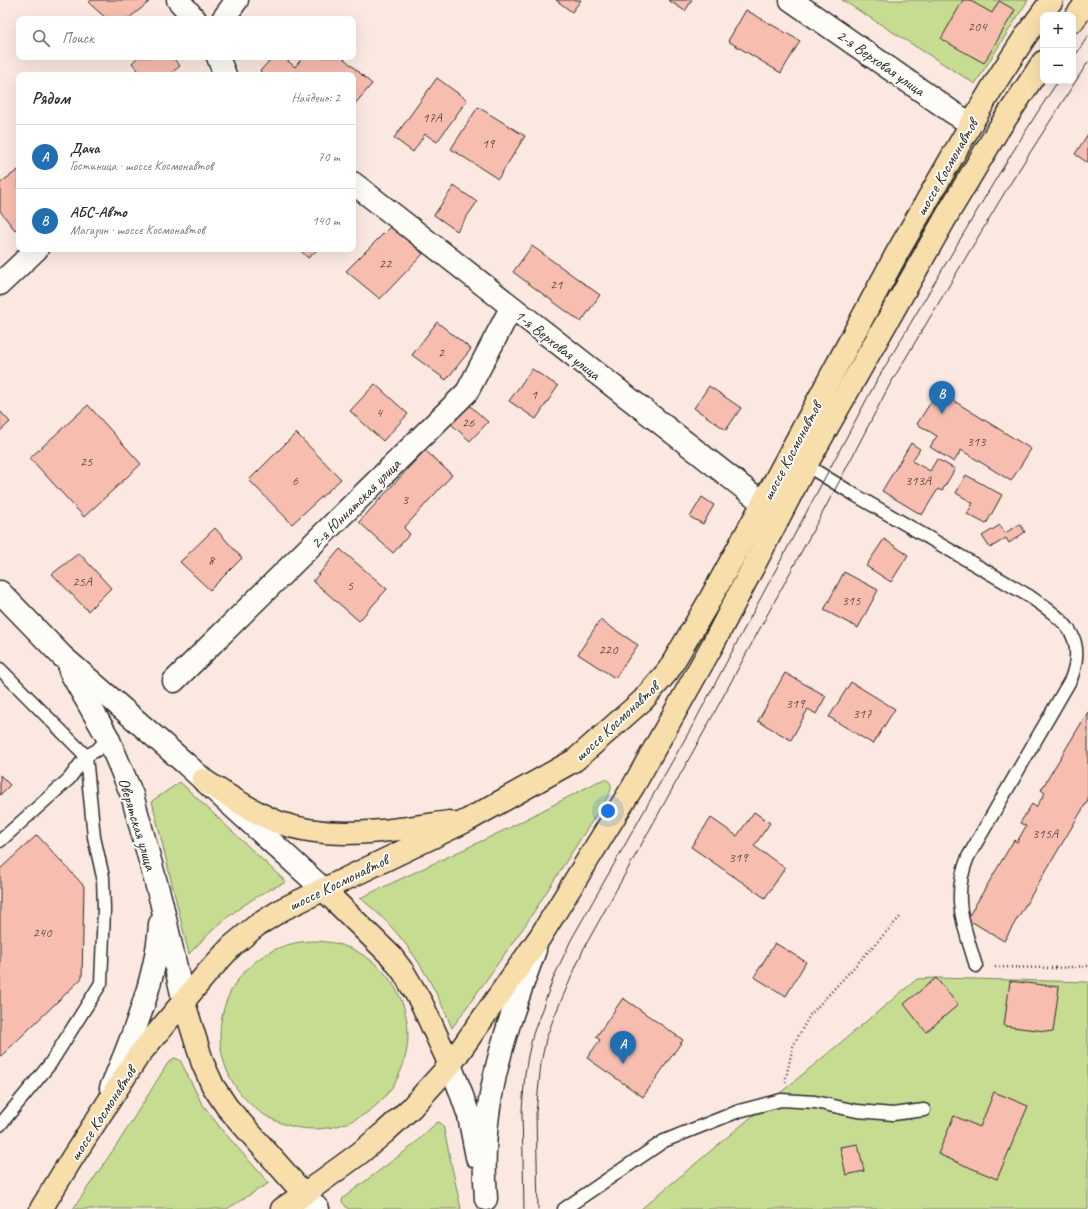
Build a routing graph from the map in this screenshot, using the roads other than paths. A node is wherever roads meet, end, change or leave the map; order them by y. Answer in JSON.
{"nodes":[{"id":1,"x":178,"y":0,"type":"edge"},
{"id":2,"x":237,"y":0,"type":"edge"},
{"id":3,"x":791,"y":0,"type":"edge"},
{"id":4,"x":1052,"y":0,"type":"edge"},
{"id":5,"x":1088,"y":0,"type":"edge"},
{"id":6,"x":192,"y":16,"type":"edge"},
{"id":7,"x":225,"y":16,"type":"edge"},
{"id":8,"x":1076,"y":16,"type":"edge"},
{"id":9,"x":219,"y":60,"type":"edge"},
{"id":10,"x":1040,"y":67,"type":"edge"},
{"id":11,"x":224,"y":72,"type":"edge"},
{"id":12,"x":971,"y":124,"type":"junction"},
{"id":13,"x":356,"y":185,"type":"edge"},
{"id":14,"x":34,"y":252,"type":"edge"},
{"id":15,"x":0,"y":284,"type":"edge"},
{"id":16,"x":511,"y":308,"type":"junction"},
{"id":17,"x":806,"y":465,"type":"junction"},
{"id":18,"x":763,"y":503,"type":"junction"},
{"id":19,"x":0,"y":592,"type":"edge"},
{"id":20,"x":62,"y":656,"type":"junction"},
{"id":21,"x":0,"y":669,"type":"edge"},
{"id":22,"x":174,"y":681,"type":"dead end"},
{"id":23,"x":108,"y":738,"type":"junction"},
{"id":24,"x":86,"y":756,"type":"junction"},
{"id":25,"x":203,"y":780,"type":"junction"},
{"id":26,"x":468,"y":820,"type":"junction"},
{"id":27,"x":0,"y":841,"type":"edge"},
{"id":28,"x":323,"y":889,"type":"junction"},
{"id":29,"x":161,"y":901,"type":"junction"},
{"id":30,"x":540,"y":937,"type":"junction"},
{"id":31,"x":976,"y":966,"type":"road end"},
{"id":32,"x":184,"y":1003,"type":"junction"},
{"id":33,"x":450,"y":1065,"type":"junction"},
{"id":34,"x":924,"y":1110,"type":"dead end"},
{"id":35,"x":96,"y":1121,"type":"junction"},
{"id":36,"x":0,"y":1125,"type":"edge"},
{"id":37,"x":311,"y":1202,"type":"edge"},
{"id":38,"x":486,"y":1204,"type":"edge"},
{"id":39,"x":41,"y":1209,"type":"edge"},
{"id":40,"x":282,"y":1209,"type":"edge"},
{"id":41,"x":564,"y":1209,"type":"edge"}],
"edges":[{"from":1,"to":6,"type":"main road"},
{"from":2,"to":7,"type":"main road"},
{"from":3,"to":12,"type":"main road","name":"2-я Верховая улица"},
{"from":4,"to":12,"type":"main road","name":"шоссе Космонавтов"},
{"from":5,"to":8,"type":"main road"},
{"from":9,"to":11,"type":"main road"},
{"from":10,"to":17,"type":"main road","name":"шоссе Космонавтов"},
{"from":12,"to":18,"type":"main road","name":"шоссе Космонавтов"},
{"from":13,"to":16,"type":"main road","name":"1-я Верховая улица"},
{"from":14,"to":15,"type":"main road"},
{"from":16,"to":18,"type":"main road","name":"1-я Верховая улица"},
{"from":16,"to":22,"type":"main road","name":"2-я Юннатская улица"},
{"from":17,"to":30,"type":"main road","name":"шоссе Космонавтов"},
{"from":17,"to":31,"type":"lane"},
{"from":18,"to":26,"type":"main road","name":"шоссе Космонавтов"},
{"from":19,"to":20,"type":"main road","name":"Оверятская улица"},
{"from":20,"to":23,"type":"main road","name":"Оверятская улица"},
{"from":20,"to":25,"type":"main road","name":"Оверятская улица"},
{"from":21,"to":24,"type":"lane"},
{"from":23,"to":24,"type":"lane"},
{"from":23,"to":29,"type":"main road","name":"Оверятская улица"},
{"from":24,"to":27,"type":"lane"},
{"from":24,"to":36,"type":"lane"},
{"from":25,"to":26,"type":"main road"},
{"from":25,"to":28,"type":"main road","name":"Оверятская улица"},
{"from":26,"to":28,"type":"main road","name":"шоссе Космонавтов"},
{"from":28,"to":32,"type":"main road","name":"шоссе Космонавтов"},
{"from":28,"to":33,"type":"main road"},
{"from":29,"to":32,"type":"main road","name":"Оверятская улица"},
{"from":29,"to":35,"type":"main road"},
{"from":30,"to":33,"type":"main road","name":"шоссе Космонавтов"},
{"from":30,"to":38,"type":"main road"},
{"from":32,"to":35,"type":"main road","name":"шоссе Космонавтов"},
{"from":32,"to":37,"type":"main road"},
{"from":33,"to":37,"type":"main road","name":"шоссе Космонавтов"},
{"from":33,"to":38,"type":"main road"},
{"from":34,"to":41,"type":"lane"},
{"from":35,"to":39,"type":"main road","name":"шоссе Космонавтов"},
{"from":37,"to":40,"type":"main road","name":"шоссе Космонавтов"}]}
